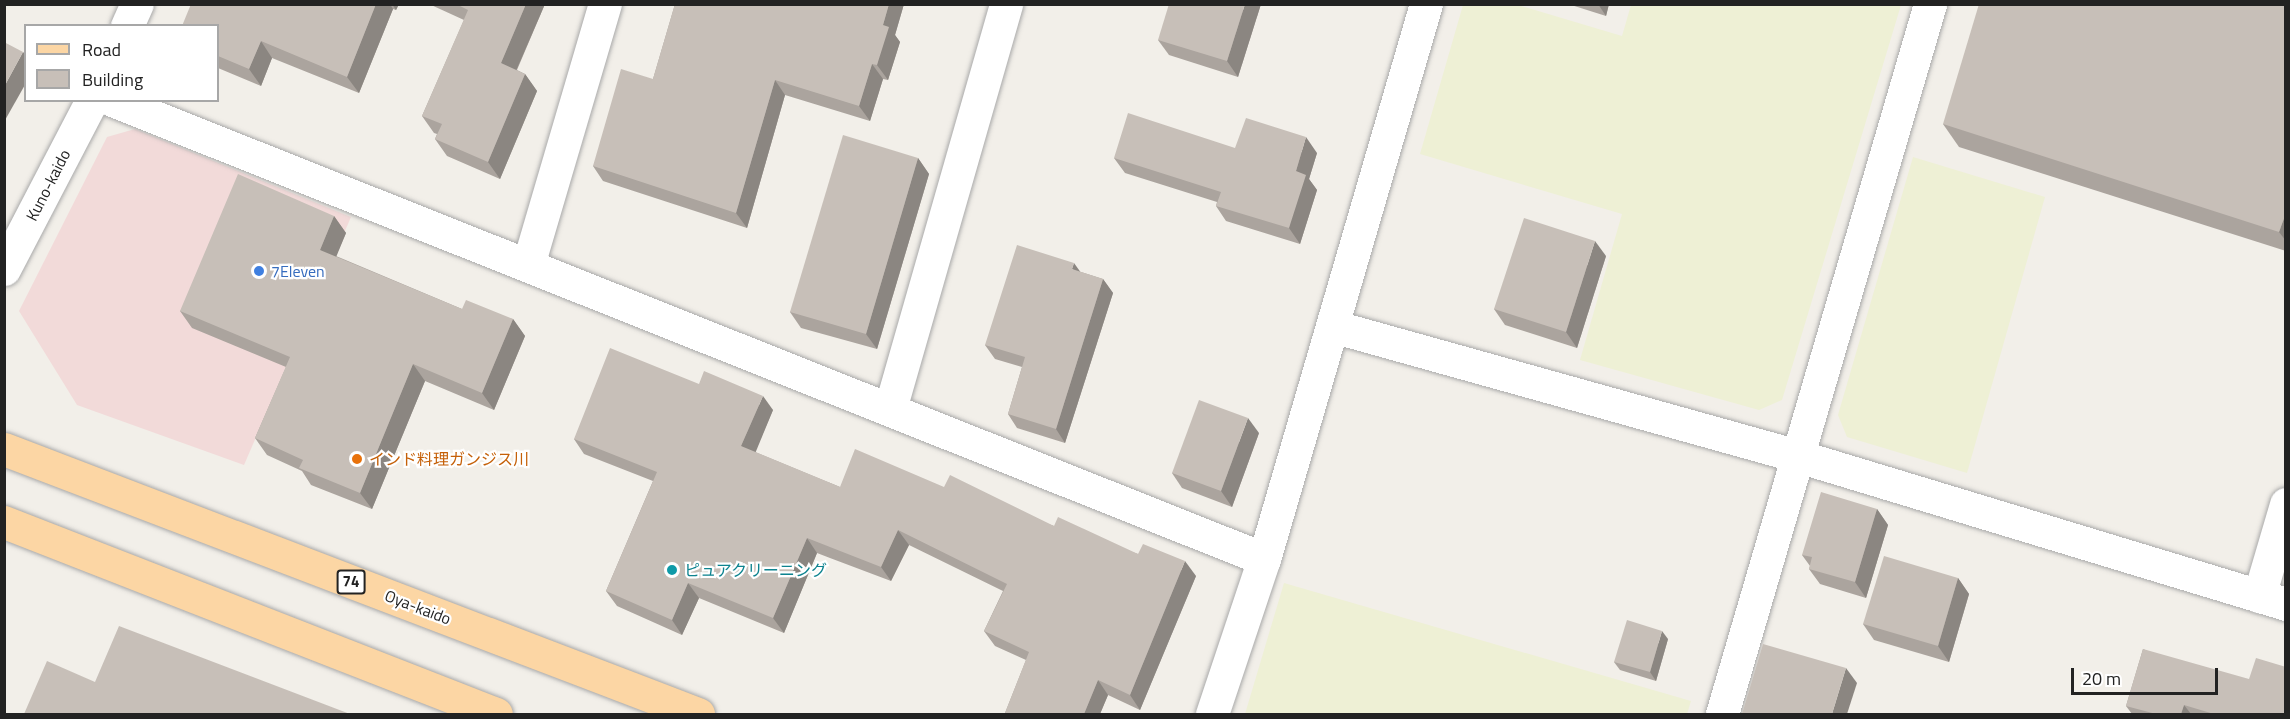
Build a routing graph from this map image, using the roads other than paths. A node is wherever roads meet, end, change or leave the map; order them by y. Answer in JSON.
{"nodes":[{"id":1,"x":137,"y":4,"type":"edge"},
{"id":2,"x":605,"y":4,"type":"edge"},
{"id":3,"x":1006,"y":4,"type":"edge"},
{"id":4,"x":1426,"y":4,"type":"edge"},
{"id":5,"x":1930,"y":4,"type":"edge"},
{"id":6,"x":128,"y":24,"type":"edge"},
{"id":7,"x":91,"y":102,"type":"edge"},
{"id":8,"x":117,"y":102,"type":"edge"},
{"id":9,"x":528,"y":266,"type":"junction"},
{"id":10,"x":4,"y":269,"type":"edge"},
{"id":11,"x":1332,"y":326,"type":"junction"},
{"id":12,"x":890,"y":409,"type":"junction"},
{"id":13,"x":4,"y":449,"type":"edge"},
{"id":14,"x":1798,"y":456,"type":"junction"},
{"id":15,"x":2286,"y":504,"type":"edge"},
{"id":16,"x":4,"y":522,"type":"edge"},
{"id":17,"x":1264,"y":559,"type":"junction"},
{"id":18,"x":2272,"y":600,"type":"edge"},
{"id":19,"x":496,"y":714,"type":"edge"},
{"id":20,"x":698,"y":714,"type":"edge"},
{"id":21,"x":1212,"y":714,"type":"edge"},
{"id":22,"x":1722,"y":714,"type":"edge"}],
"edges":[{"from":1,"to":6,"type":"street"},
{"from":2,"to":9,"type":"street"},
{"from":3,"to":12,"type":"street"},
{"from":4,"to":11,"type":"street"},
{"from":5,"to":14,"type":"street"},
{"from":7,"to":10,"type":"street","name":"Kuno-kaido"},
{"from":8,"to":9,"type":"street"},
{"from":9,"to":12,"type":"street"},
{"from":11,"to":14,"type":"street"},
{"from":11,"to":17,"type":"street"},
{"from":12,"to":17,"type":"street"},
{"from":13,"to":20,"type":"main road","name":"Oya-kaido","number":"74"},
{"from":14,"to":18,"type":"street"},
{"from":14,"to":22,"type":"street"},
{"from":15,"to":18,"type":"street"},
{"from":16,"to":19,"type":"main road"},
{"from":17,"to":21,"type":"street"}]}
